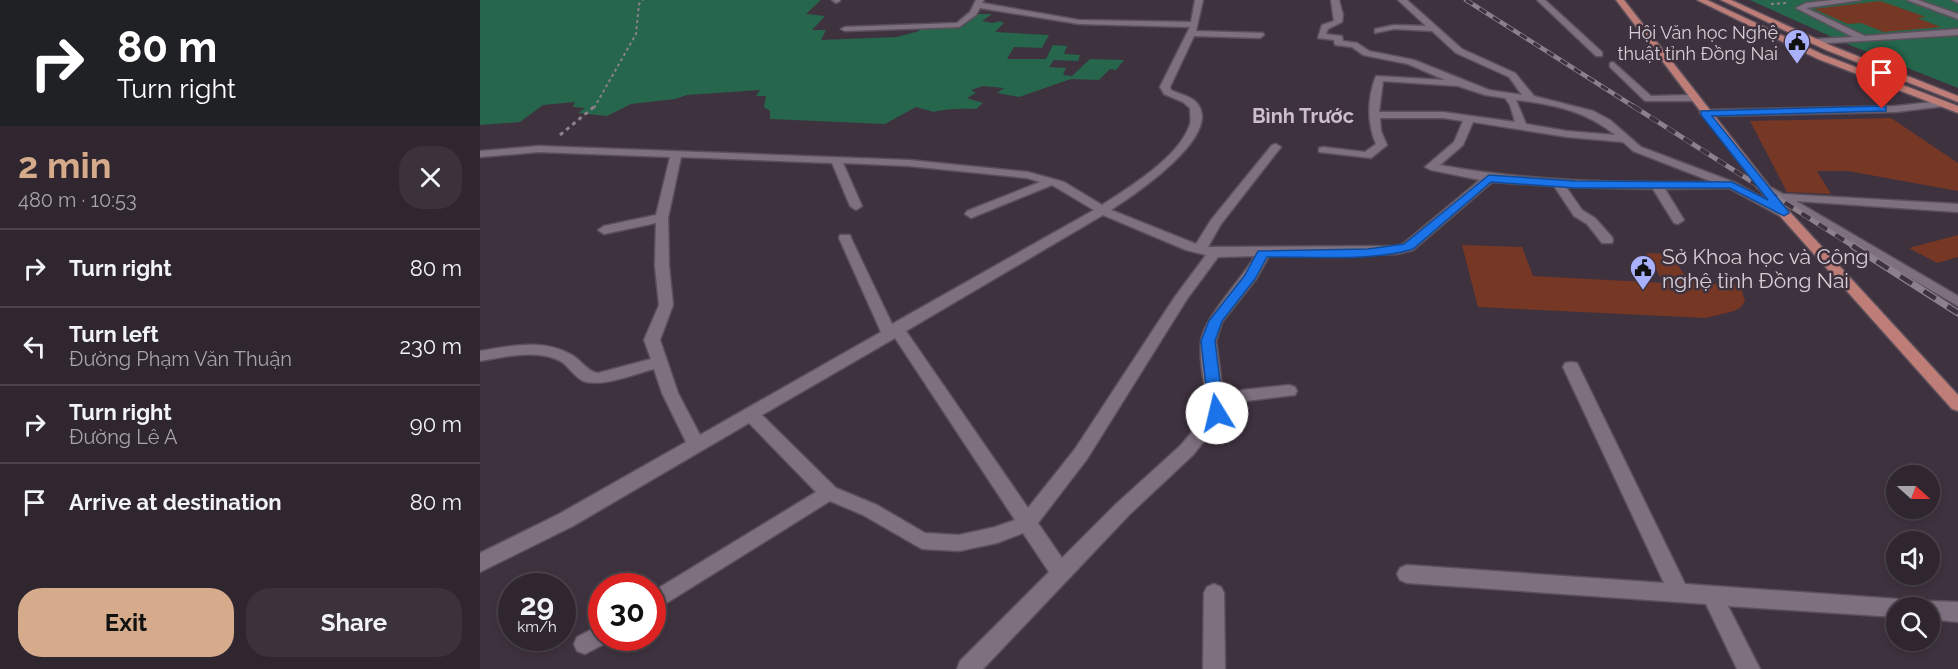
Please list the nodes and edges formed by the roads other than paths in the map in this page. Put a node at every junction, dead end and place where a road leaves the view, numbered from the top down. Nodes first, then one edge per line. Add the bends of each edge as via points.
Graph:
1 (1198, 0) edge
2 (1335, 0) edge
3 (1402, 0) edge
4 (1540, 0) edge
5 (1620, 0) edge
6 (1701, 0) edge
7 (1725, 0) edge
8 (1857, 0) edge
9 (1911, 0) edge
10 (978, 3) edge
11 (1958, 18) edge
12 (845, 29) dead end
13 (1193, 29) junction
14 (1434, 29) junction
15 (1958, 30) edge
16 (1378, 31) dead end
17 (1260, 35) dead end
18 (1864, 39) junction
19 (1816, 42) junction
20 (1599, 54) dead end
21 (1613, 65) dead end
22 (1463, 85) junction
23 (1508, 96) junction
24 (1530, 98) junction
25 (1693, 98) junction
26 (1958, 99) edge
27 (1941, 104) junction
28 (1958, 110) edge
29 (1705, 113) junction
30 (1375, 116) junction
31 (1469, 120) junction
32 (1522, 126) junction
33 (1623, 139) junction
34 (1276, 147) dead end
35 (1323, 150) dead end
36 (480, 154) edge
37 (676, 154) junction
38 (836, 160) junction
39 (1489, 178) junction
40 (1053, 182) junction
41 (1558, 184) junction
42 (1732, 185) junction
43 (1657, 186) junction
44 (1761, 186) junction
45 (1781, 197) junction
46 (856, 206) dead end
47 (1958, 208) edge
48 (1102, 210) junction
49 (1784, 213) junction
50 (971, 214) dead end
51 (662, 218) junction
52 (1678, 220) dead end
53 (604, 230) dead end
54 (846, 238) dead end
55 (1608, 240) dead end
56 (1207, 252) junction
57 (1263, 254) junction
58 (1958, 302) edge
59 (892, 331) junction
60 (480, 356) edge
61 (661, 362) junction
62 (1571, 367) dead end
63 (1289, 391) dead end
64 (1958, 405) edge
65 (1217, 413) junction
66 (750, 414) junction
67 (696, 444) junction
68 (829, 493) junction
69 (1026, 523) junction
70 (480, 563) edge
71 (1061, 573) junction
72 (1407, 574) dead end
73 (1214, 593) dead end
74 (1680, 593) junction
75 (666, 594) edge
76 (1712, 595) junction
77 (1886, 607) edge
78 (1940, 611) edge
79 (1958, 612) edge
80 (968, 669) edge
81 (1214, 669) edge
82 (1749, 669) edge

1 - 13 street
2 - 22 street via 1338,22 1325,27 1320,35 1339,38 1337,42 1354,45 1366,53 1411,62
3 - 14 street
4 - 20 street
5 - 25 main road
6 - 27 main road via 1811,53
7 - 19 main road
8 - 18 street via 1800,8
9 - 11 street
10 - 12 street via 965,22 956,26
10 - 13 street via 1079,22
11 - 15 street via 1941,21
13 - 17 street
13 - 48 street via 1165,87 1167,92 1192,103 1197,115 1194,128 1177,154
14 - 16 street via 1394,27
14 - 24 street via 1460,51 1512,75
15 - 18 street
18 - 19 street
19 - 26 main road
21 - 25 street via 1648,99
22 - 23 street
22 - 30 street via 1380,77
23 - 24 street
23 - 32 street
24 - 33 street via 1589,113 1606,122
25 - 29 main road
27 - 28 main road
27 - 29 street via 1896,109
29 - 44 main road
30 - 31 street via 1433,115
30 - 35 street via 1376,131 1383,145 1373,154
31 - 32 street
31 - 39 street via 1459,143 1431,167
32 - 33 street
33 - 42 street via 1647,154
34 - 56 street via 1215,223
36 - 37 street via 539,149
37 - 38 street
37 - 51 street
38 - 40 street via 1028,175
38 - 46 street
39 - 41 street
39 - 57 street via 1408,247 1368,252
40 - 48 street
40 - 50 street
41 - 43 street
41 - 55 street via 1578,213
42 - 43 street
42 - 49 street
43 - 52 street
44 - 45 street
44 - 49 main road
45 - 47 street
45 - 58 street
48 - 56 street
48 - 59 street
49 - 64 main road
51 - 53 street
51 - 61 street via 666,306 652,340
54 - 59 street
56 - 57 street
56 - 69 street via 1081,454
57 - 65 street via 1251,276 1215,321 1208,341
59 - 66 street
59 - 69 street
60 - 61 street via 551,350 576,363 587,377 598,378
61 - 67 street via 670,393
62 - 74 street
63 - 65 street via 1242,396
65 - 71 street via 1186,450
66 - 67 street
66 - 68 street
67 - 70 street
68 - 69 street via 870,510 922,541 959,543 997,535
68 - 75 street
69 - 71 street
71 - 80 street
72 - 74 street
73 - 81 street
74 - 76 street
76 - 77 street
76 - 82 street
78 - 79 street

